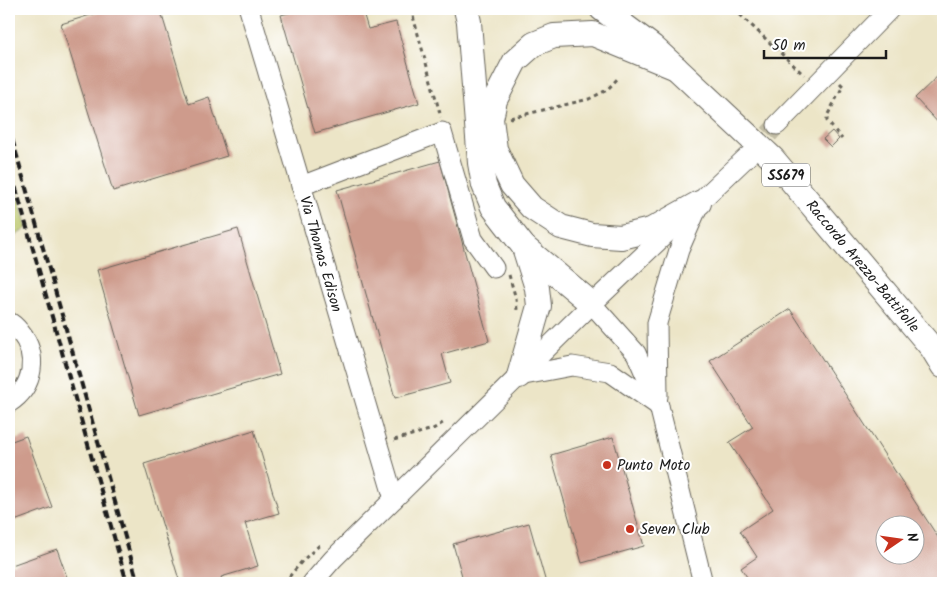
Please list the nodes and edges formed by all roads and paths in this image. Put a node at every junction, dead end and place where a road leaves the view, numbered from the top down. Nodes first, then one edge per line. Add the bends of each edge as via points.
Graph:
1 (249, 9) edge
2 (411, 9) edge
3 (466, 9) edge
4 (602, 9) edge
5 (631, 9) edge
6 (674, 9) edge
7 (734, 9) edge
8 (890, 9) edge
9 (670, 13) dead end
10 (653, 47) junction
11 (676, 68) junction
12 (829, 71) junction
13 (619, 77) dead end
14 (442, 118) dead end
15 (501, 120) dead end
16 (777, 124) tunnel mouth
17 (842, 139) dead end
18 (495, 149) junction
19 (748, 156) tunnel mouth
20 (301, 186) junction
21 (699, 203) junction
22 (524, 247) junction
23 (500, 268) joint
24 (587, 300) junction
25 (517, 316) dead end
26 (9, 322) edge
27 (943, 366) edge
28 (520, 376) junction
29 (9, 403) edge
30 (658, 406) junction
31 (447, 420) dead end
32 (378, 444) junction
33 (394, 499) junction
34 (324, 541) dead end
35 (284, 583) edge
36 (312, 583) edge
37 (702, 583) edge

1 - 20 street, Via Thomas Edison
2 - 14 path
3 - 22 main road via 484,185 493,208
4 - 10 main road, Raccordo Arezzo-Battifolle / SS679
5 - 10 main road
6 - 9 path
7 - 12 path via 804,75 810,75 822,64
8 - 12 street
10 - 11 main road, Raccordo Arezzo-Battifolle / SS679
11 - 18 main road via 593,34 554,36 534,44 515,61 495,100 492,119
11 - 27 main road, Raccordo Arezzo-Battifolle / SS679 via 773,160 932,348
12 - 16 street
12 - 17 path via 843,86 827,121
13 - 15 path via 607,90 589,99
18 - 21 main road via 512,185 532,208 561,226 592,236 621,237 651,230
18 - 24 main road via 511,207 525,229
19 - 21 street
20 - 23 street via 442,132 473,239
20 - 32 street, Via Thomas Edison
21 - 24 street
21 - 30 street via 679,250 657,323
22 - 24 main road
22 - 28 main road via 539,306
23 - 25 path via 512,281
24 - 28 street
24 - 30 street via 636,353
26 - 29 street via 26,339 32,359 30,378 19,396
28 - 30 street via 572,366 610,372
28 - 33 street
30 - 37 street
31 - 32 path via 433,429
32 - 33 street, Via Thomas Edison
33 - 36 street
34 - 35 path

